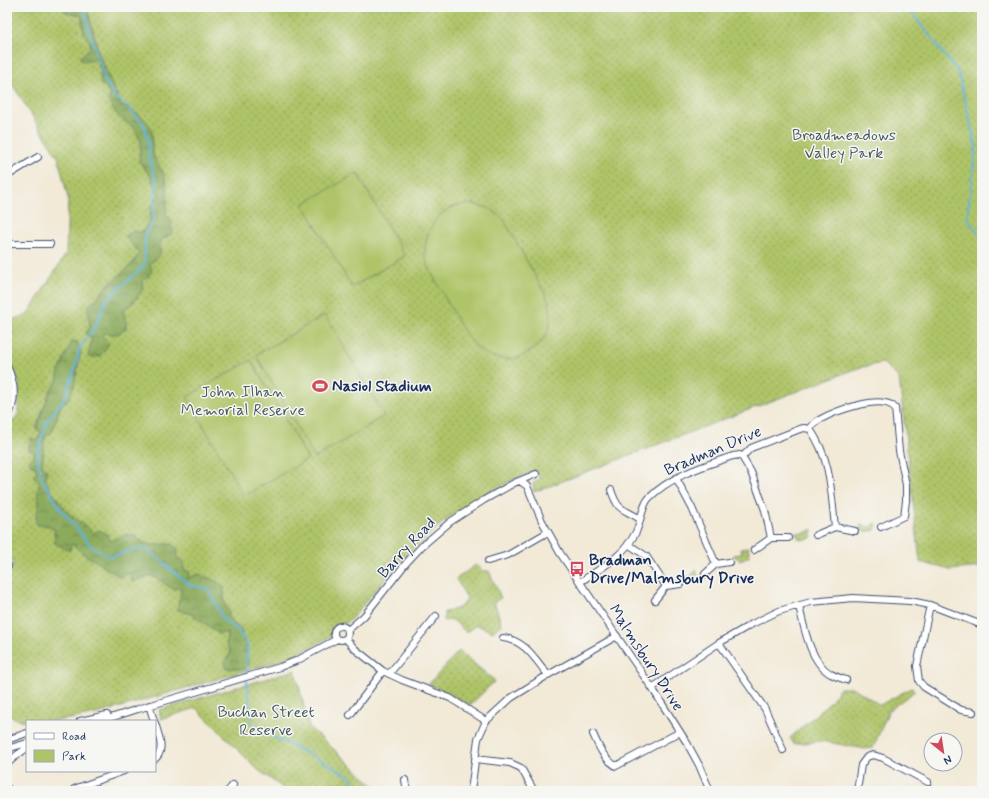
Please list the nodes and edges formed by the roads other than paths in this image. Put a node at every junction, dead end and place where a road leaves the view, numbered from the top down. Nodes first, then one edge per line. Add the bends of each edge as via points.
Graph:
1 (38, 156) dead end
2 (7, 176) edge
3 (7, 244) edge
4 (50, 244) dead end
5 (7, 366) edge
6 (7, 418) edge
7 (810, 429) junction
8 (742, 457) junction
9 (536, 474) dead end
10 (676, 478) junction
11 (520, 481) junction
12 (610, 490) dead end
13 (640, 519) junction
14 (836, 526) junction
15 (881, 527) dead end
16 (855, 531) dead end
17 (548, 532) junction
18 (816, 535) dead end
19 (771, 538) junction
20 (788, 538) dead end
21 (628, 544) junction
22 (754, 550) dead end
23 (488, 561) dead end
24 (729, 562) dead end
25 (716, 564) junction
26 (705, 574) dead end
27 (580, 582) junction
28 (681, 584) dead end
29 (666, 586) junction
30 (655, 600) dead end
31 (930, 605) junction
32 (798, 606) junction
33 (436, 616) dead end
34 (982, 625) edge
35 (348, 630) junction
36 (617, 636) junction
37 (503, 638) dead end
38 (346, 639) junction
39 (337, 640) junction
40 (719, 643) junction
41 (386, 673) junction
42 (548, 674) junction
43 (846, 680) dead end
44 (652, 688) junction
45 (149, 705) junction
46 (138, 709) junction
47 (973, 712) dead end
48 (350, 715) dead end
49 (85, 720) edge
50 (104, 720) edge
51 (154, 720) edge
52 (486, 720) junction
53 (156, 725) edge
54 (680, 732) junction
55 (26, 734) edge
56 (593, 734) dead end
57 (7, 736) edge
58 (15, 737) junction
59 (7, 740) edge
60 (26, 743) edge
61 (7, 749) edge
62 (26, 749) edge
63 (783, 750) dead end
64 (156, 758) edge
65 (475, 759) junction
66 (7, 764) edge
67 (121, 772) edge
68 (405, 780) dead end
69 (928, 782) dead end
70 (233, 785) dead end
71 (72, 791) edge
72 (228, 791) edge
73 (408, 791) edge
74 (471, 791) edge
75 (534, 791) edge
76 (710, 791) edge
77 (857, 791) edge

1 - 2 street
3 - 4 street
5 - 6 street via 14,394
7 - 8 street, Bradman Drive via 800,429 751,448
7 - 14 street via 822,449 826,462
7 - 15 street, Bradman Drive via 818,421 861,404 893,405 896,410 899,451 906,485 906,517
8 - 10 street, Bradman Drive via 733,456
8 - 19 street via 751,472 765,510
9 - 11 street, Barry Road
10 - 13 street, Bradman Drive via 649,498
10 - 25 street
11 - 17 street, Malmsbury Drive via 527,486
11 - 35 street, Barry Road via 484,500 450,522 430,539 407,562 364,616
12 - 13 street via 619,508
13 - 21 street, Bradman Drive
14 - 16 street
14 - 18 street
17 - 23 street via 508,555
17 - 27 street, Malmsbury Drive
19 - 20 street
19 - 22 street
21 - 27 street, Bradman Drive via 612,560
21 - 29 street via 646,556
24 - 25 street
25 - 26 street
27 - 36 street, Malmsbury Drive
28 - 29 street
29 - 30 street
31 - 32 street via 910,601 853,598 811,602
31 - 34 street
31 - 47 street via 917,666 919,681 924,687 960,710
32 - 40 street via 752,624
32 - 43 street via 810,649 818,662 832,675
33 - 41 street
35 - 38 street
35 - 39 street via 337,627 334,633
36 - 42 street
36 - 44 street, Malmsbury Drive
37 - 42 street via 512,639 524,646
38 - 39 street
38 - 41 street
39 - 45 street via 280,667
40 - 44 street
40 - 63 street via 766,709
41 - 48 street
41 - 52 street via 450,698
42 - 52 street via 511,698
44 - 54 street, Malmsbury Drive
45 - 46 street
45 - 51 street
46 - 49 street
46 - 50 street
52 - 65 street via 478,739
53 - 64 street via 161,751
54 - 56 street via 616,766 608,761
54 - 76 street, Malmsbury Drive
55 - 58 street
57 - 58 street
58 - 59 street
60 - 61 street
62 - 66 street
65 - 74 street
65 - 75 street via 510,763 521,768
67 - 71 street
68 - 73 street
69 - 77 street via 873,755 867,757 861,765
70 - 72 street

